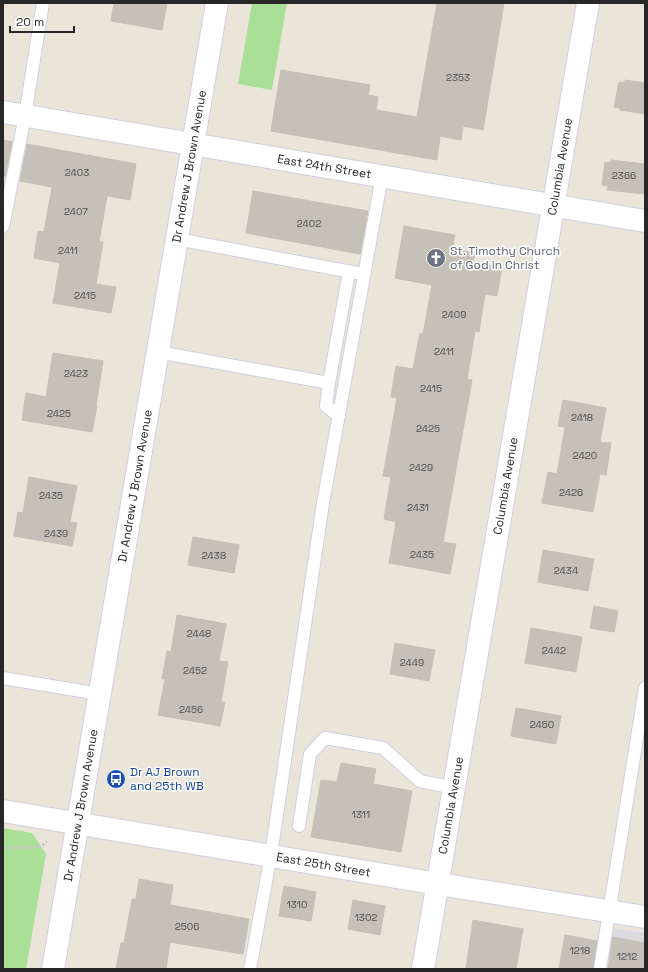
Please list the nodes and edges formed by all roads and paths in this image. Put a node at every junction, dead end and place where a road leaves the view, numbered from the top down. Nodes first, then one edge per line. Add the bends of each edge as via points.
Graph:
1 (43, 3) edge
2 (218, 3) edge
3 (588, 3) edge
4 (3, 112) edge
5 (24, 116) junction
6 (194, 144) junction
7 (382, 176) junction
8 (554, 205) junction
9 (645, 221) edge
10 (3, 226) edge
11 (177, 239) junction
12 (349, 272) junction
13 (364, 274) junction
14 (158, 352) junction
15 (329, 383) junction
16 (339, 416) junction
17 (3, 678) edge
18 (645, 688) edge
19 (100, 694) junction
20 (454, 788) junction
21 (3, 811) edge
22 (77, 824) junction
23 (299, 826) dead end
24 (47, 841) dead end
25 (3, 848) edge
26 (270, 855) junction
27 (438, 884) junction
28 (610, 911) junction
29 (645, 917) edge
30 (53, 969) edge
31 (250, 969) edge
32 (424, 969) edge
33 (600, 969) edge

1 - 5 lane
2 - 6 street, Dr Andrew J Brown Avenue
3 - 8 street, Columbia Avenue
4 - 5 street, East 24th Street
5 - 6 street, East 24th Street
5 - 10 lane
6 - 7 street, East 24th Street
6 - 11 street, Dr Andrew J Brown Avenue
7 - 8 street, East 24th Street
7 - 13 lane
8 - 9 street, East 24th Street
8 - 20 street, Columbia Avenue
11 - 12 lane
11 - 14 street, Dr Andrew J Brown Avenue
12 - 13 lane
12 - 15 lane
13 - 16 lane
14 - 15 lane
14 - 19 street, Dr Andrew J Brown Avenue
15 - 16 lane via 326,406
16 - 26 lane
17 - 19 lane
18 - 28 lane
19 - 22 street, Dr Andrew J Brown Avenue
20 - 23 lane via 420,781 383,748 325,738 310,754
20 - 27 street, Columbia Avenue
21 - 22 street, East 25th Street
22 - 26 street, East 25th Street
22 - 30 street, Dr Andrew J Brown Avenue
24 - 25 path via 41,847
26 - 27 street, East 25th Street
26 - 31 lane
27 - 28 street, East 25th Street
27 - 32 street, Columbia Avenue
28 - 29 street, East 25th Street
28 - 33 lane

